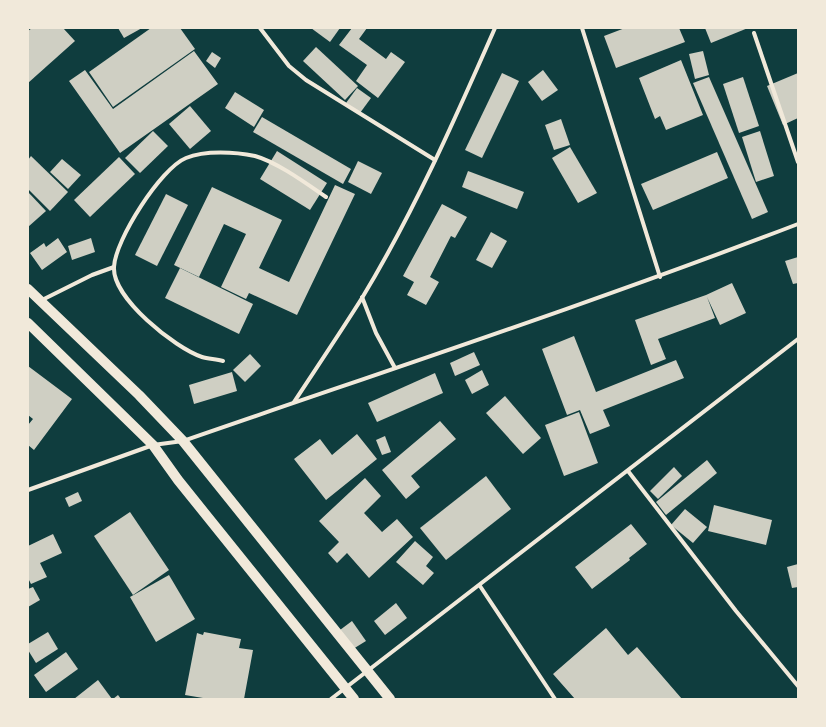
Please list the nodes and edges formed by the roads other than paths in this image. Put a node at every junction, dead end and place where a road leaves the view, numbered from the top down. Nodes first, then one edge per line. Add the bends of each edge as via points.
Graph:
1 (260, 28) edge
2 (495, 28) edge
3 (582, 28) edge
4 (754, 33) dead end
5 (435, 160) junction
6 (798, 162) edge
7 (326, 196) dead end
8 (798, 224) edge
9 (114, 267) junction
10 (660, 277) junction
11 (28, 289) edge
12 (362, 297) junction
13 (40, 301) junction
14 (28, 322) edge
15 (798, 339) edge
16 (223, 361) dead end
17 (395, 368) junction
18 (294, 402) junction
19 (183, 441) junction
20 (152, 445) junction
21 (628, 471) junction
22 (28, 490) edge
23 (480, 586) junction
24 (367, 670) junction
25 (798, 686) edge
26 (345, 688) junction
27 (331, 699) edge
28 (354, 699) edge
29 (390, 699) edge
30 (555, 699) edge

1 - 5 street via 285,61 306,80
2 - 5 street
3 - 10 street
4 - 6 street
5 - 12 street
7 - 9 street via 285,170 257,157 212,153 186,158 170,169 147,195 133,219
8 - 10 street
9 - 13 street
9 - 16 street via 127,298 159,331 178,345 202,357
10 - 17 street
11 - 13 main road
12 - 17 street via 376,332
12 - 18 street
13 - 19 main road via 139,395
14 - 20 main road
15 - 21 street
17 - 18 street
18 - 19 street
19 - 20 street
19 - 24 main road
20 - 22 street
20 - 26 main road
21 - 23 street
21 - 25 street via 736,611
23 - 24 street
23 - 30 street
24 - 26 street
24 - 29 main road
26 - 27 street
26 - 28 main road

